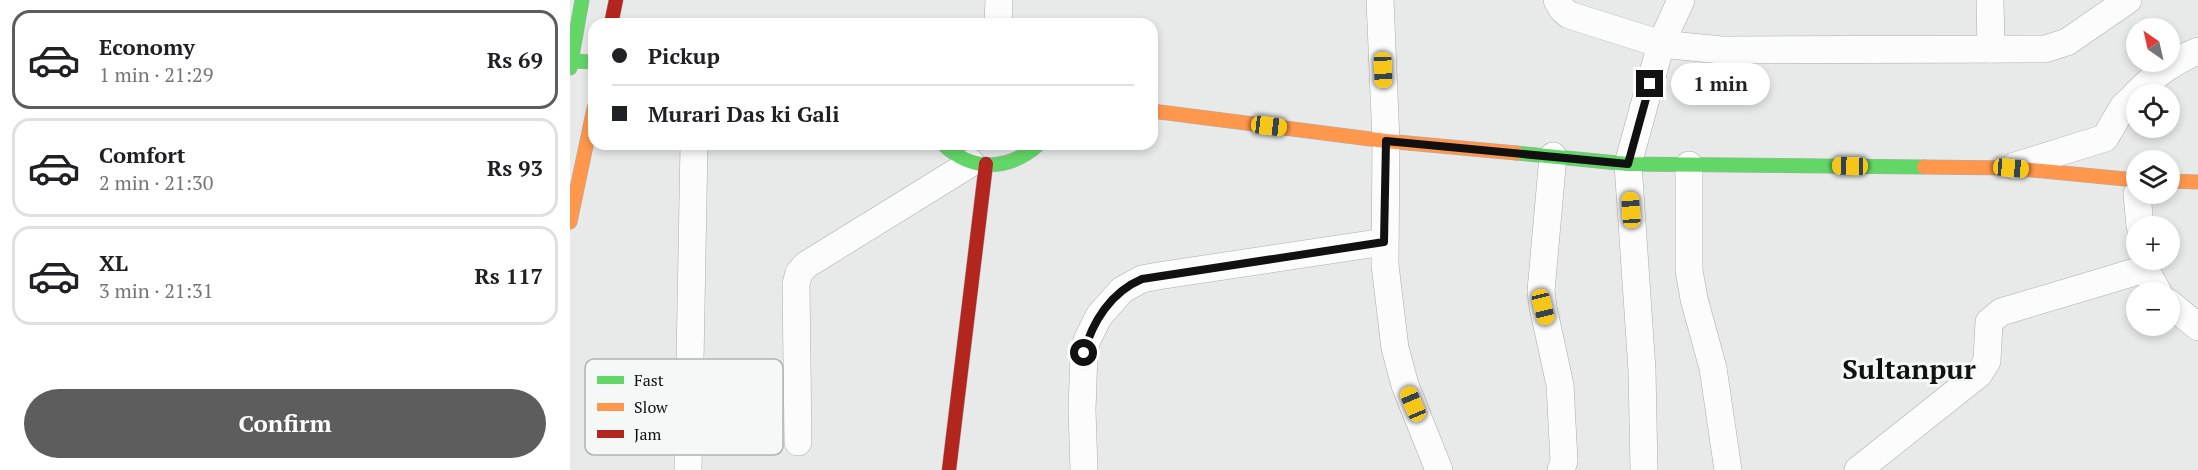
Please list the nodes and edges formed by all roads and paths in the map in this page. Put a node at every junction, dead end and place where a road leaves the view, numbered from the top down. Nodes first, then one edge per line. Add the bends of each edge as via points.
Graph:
1 (616, 0) edge
2 (999, 0) edge
3 (1380, 0) edge
4 (1557, 0) edge
5 (1681, 0) edge
6 (1990, 0) edge
7 (2128, 0) edge
8 (578, 3) edge
9 (613, 18) edge
10 (998, 18) edge
11 (1661, 44) junction
12 (1991, 49) junction
13 (2198, 51) edge
14 (588, 64) edge
15 (571, 65) edge
16 (2147, 84) edge
17 (2126, 104) edge
18 (1158, 112) edge
19 (588, 136) edge
20 (1386, 141) junction
21 (694, 150) edge
22 (954, 150) edge
23 (1034, 150) edge
24 (1553, 156) junction
25 (979, 164) junction
26 (1628, 164) junction
27 (1689, 165) junction
28 (2011, 168) junction
29 (2126, 179) edge
30 (2180, 181) edge
31 (2198, 182) edge
32 (570, 222) edge
33 (1384, 242) junction
34 (2149, 274) edge
35 (2180, 312) edge
36 (2198, 327) edge
37 (690, 359) edge
38 (798, 442) dead end
39 (688, 455) edge
40 (688, 470) edge
41 (949, 470) edge
42 (1084, 470) edge
43 (1439, 470) edge
44 (1561, 470) edge
45 (1644, 470) edge
46 (1728, 470) edge
47 (1858, 470) edge

1 - 9 street
2 - 10 street
3 - 20 street
4 - 11 street via 1569,15
5 - 11 street
6 - 12 street
7 - 12 street via 2055,47
8 - 15 street
11 - 12 street via 1721,50
11 - 26 street
13 - 16 street via 2180,58
14 - 15 street
17 - 28 street via 2105,138
18 - 20 street
19 - 32 street
20 - 24 street
20 - 33 street
21 - 37 street
22 - 25 street
23 - 25 street via 1002,166
24 - 26 street
24 - 44 street via 1541,291 1560,385 1564,461
25 - 38 street via 806,265 800,273 796,284
25 - 41 street
26 - 27 street
26 - 45 street via 1642,370
27 - 28 street
27 - 46 street via 1691,286 1713,368
28 - 29 street
30 - 31 street
33 - 42 street via 1158,276 1142,279 1122,290 1099,316 1084,353
33 - 43 street via 1399,366
34 - 47 street via 2001,312 1989,322 1987,361 1979,374
35 - 36 street
39 - 40 street

